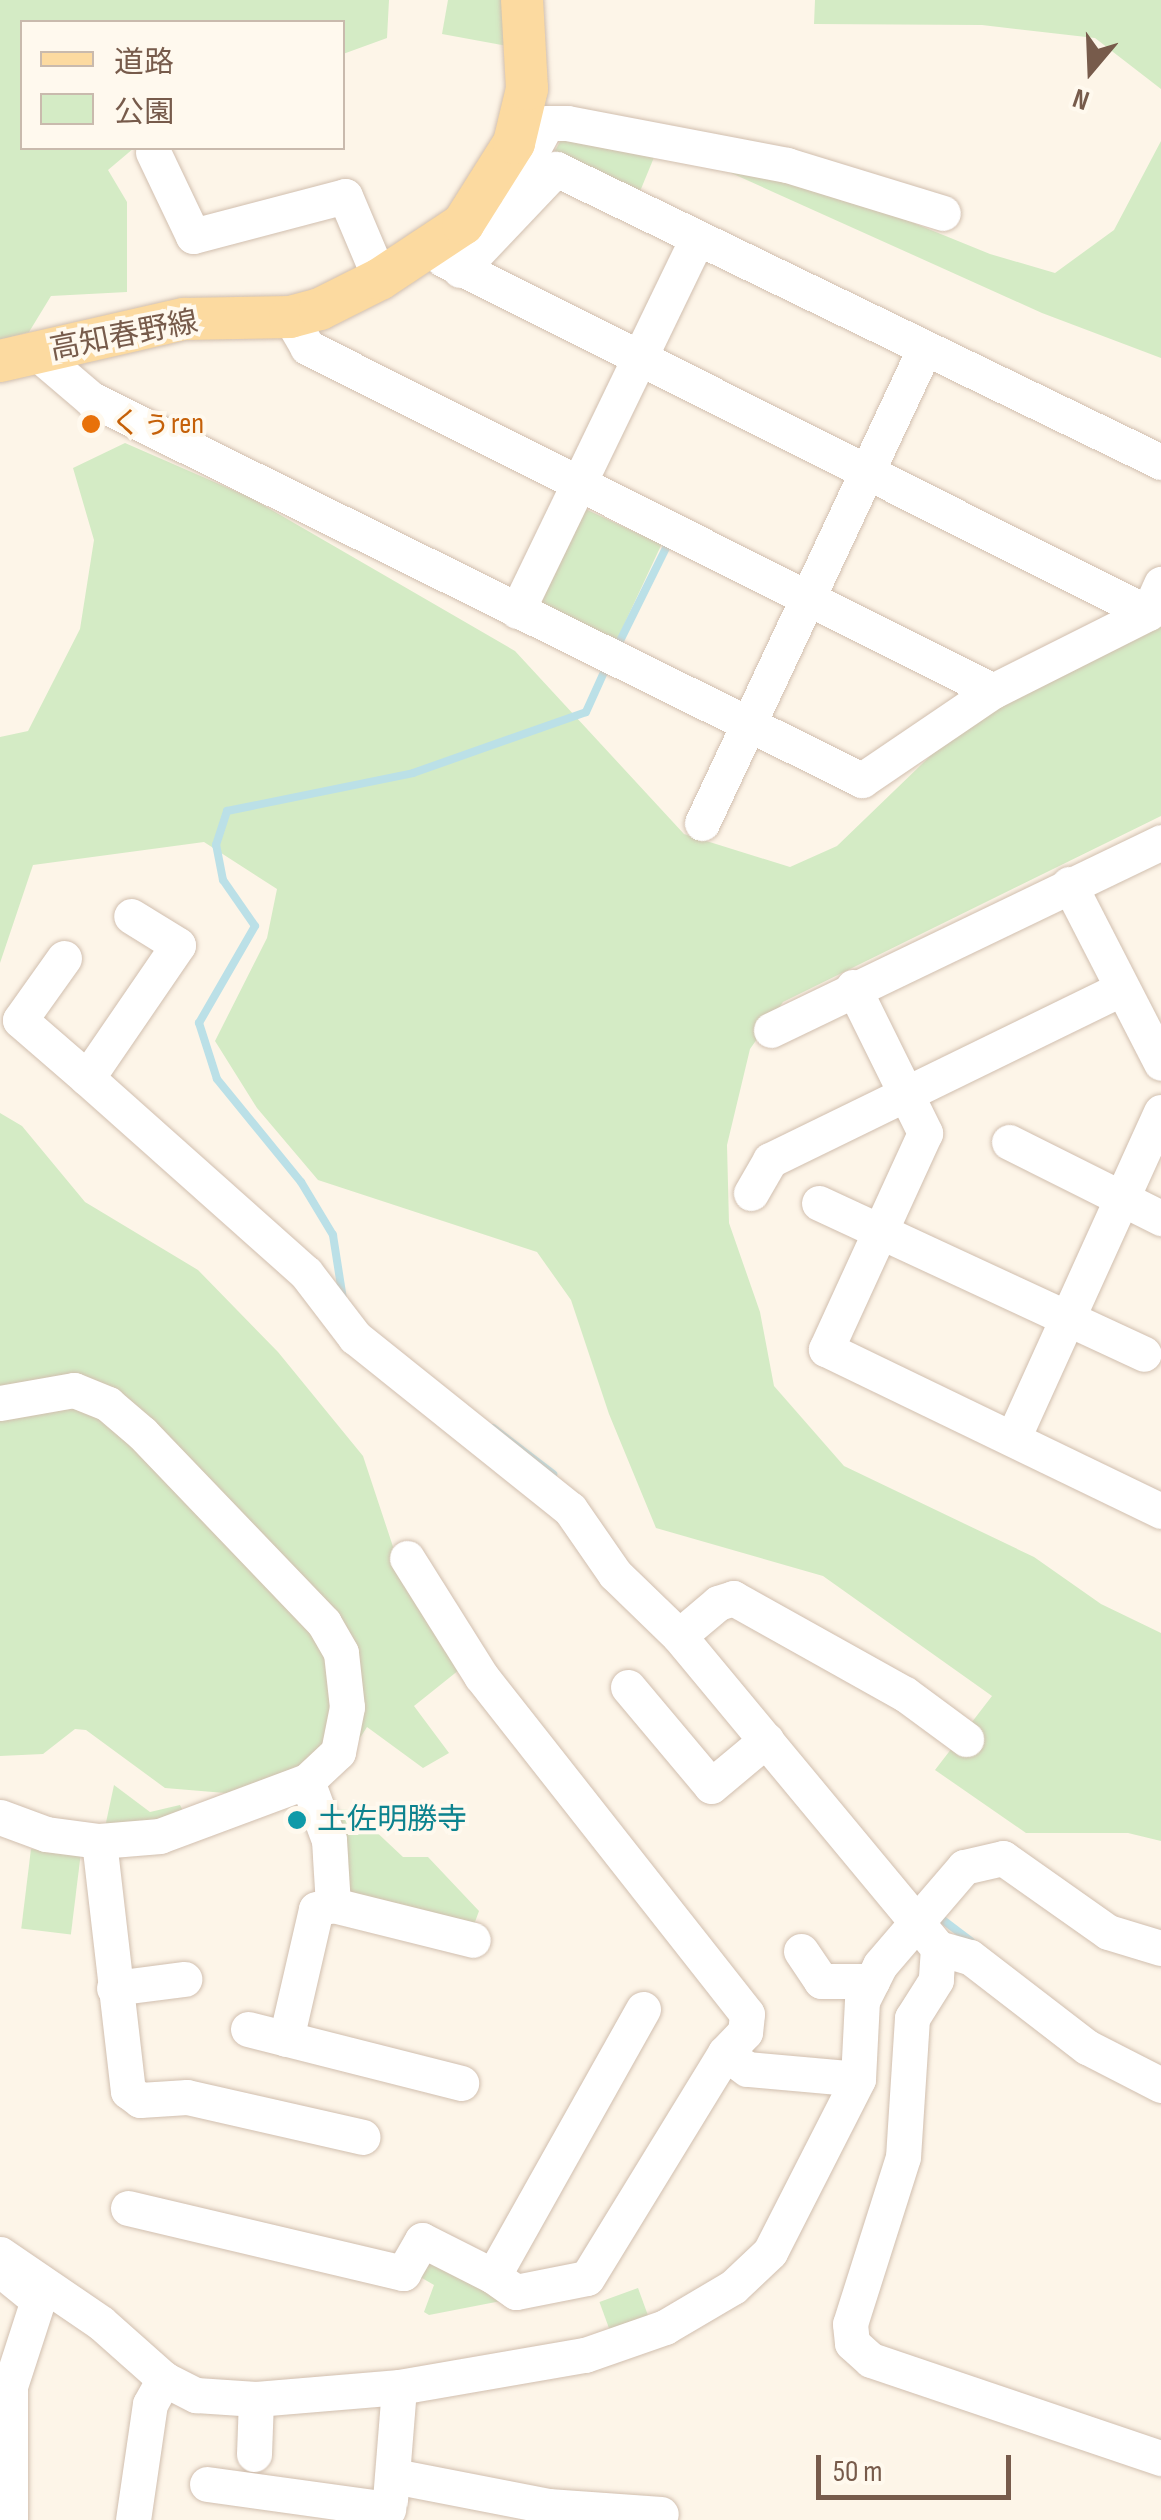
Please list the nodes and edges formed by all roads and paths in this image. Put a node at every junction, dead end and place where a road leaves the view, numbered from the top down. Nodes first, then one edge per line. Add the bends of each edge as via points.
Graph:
1 (522, 0) edge
2 (154, 152) dead end
3 (943, 213) dead end
4 (463, 224) junction
5 (697, 238) junction
6 (443, 259) junction
7 (380, 279) junction
8 (290, 317) junction
9 (924, 350) junction
10 (636, 356) junction
11 (18, 357) edge
12 (1161, 462) edge
13 (869, 475) junction
14 (578, 480) junction
15 (804, 599) junction
16 (1154, 599) edge
17 (517, 611) junction
18 (994, 691) junction
19 (747, 724) junction
20 (702, 822) dead end
21 (1161, 842) edge
22 (1070, 884) junction
23 (131, 916) dead end
24 (64, 958) dead end
25 (853, 988) junction
26 (1120, 989) junction
27 (772, 1030) dead end
28 (1161, 1064) edge
29 (87, 1078) junction
30 (905, 1093) junction
31 (1161, 1112) edge
32 (1010, 1142) dead end
33 (751, 1193) dead end
34 (1123, 1199) junction
35 (820, 1203) dead end
36 (1161, 1218) edge
37 (881, 1231) junction
38 (1068, 1318) junction
39 (1144, 1354) dead end
40 (0, 1403) edge
41 (1013, 1438) junction
42 (1161, 1511) edge
43 (408, 1558) dead end
44 (680, 1636) junction
45 (628, 1687) dead end
46 (766, 1740) junction
47 (966, 1740) dead end
48 (307, 1781) junction
49 (0, 1817) edge
50 (99, 1841) junction
51 (333, 1905) junction
52 (927, 1934) junction
53 (473, 1940) dead end
54 (1161, 1948) edge
55 (801, 1951) dead end
56 (184, 1979) dead end
57 (872, 1981) junction
58 (114, 1988) junction
59 (642, 2009) dead end
60 (248, 2028) dead end
61 (286, 2039) junction
62 (724, 2053) junction
63 (858, 2079) junction
64 (461, 2083) dead end
65 (1161, 2085) edge
66 (363, 2137) dead end
67 (128, 2208) dead end
68 (0, 2254) edge
69 (0, 2269) edge
70 (494, 2276) junction
71 (164, 2379) junction
72 (399, 2386) junction
73 (256, 2399) junction
74 (254, 2454) dead end
75 (1161, 2458) edge
76 (207, 2484) dead end
77 (389, 2502) edge
78 (661, 2514) dead end
79 (10, 2520) edge
80 (133, 2520) edge

1 - 4 main road, 高知春野線 via 526,88 514,142
2 - 7 street via 193,236 344,196
3 - 4 street via 788,165 567,123 547,124 500,209
4 - 6 main road, 高知春野線
5 - 6 street via 556,170
5 - 9 street
5 - 10 street
6 - 7 main road, 高知春野線
6 - 10 street
7 - 8 main road, 高知春野線
8 - 11 main road, 高知春野線 via 184,319
8 - 14 street via 307,347
9 - 12 street
9 - 13 street
10 - 13 street
10 - 14 street
11 - 17 street
13 - 15 street
13 - 16 street
14 - 15 street
14 - 17 street
15 - 18 street
15 - 19 street
16 - 18 street
17 - 19 street
18 - 19 street via 862,780
19 - 20 street
21 - 22 street
22 - 25 street
22 - 26 street
23 - 29 street via 178,945
24 - 29 street via 20,1020
25 - 27 street
25 - 30 street
26 - 28 street
26 - 30 street
29 - 44 street via 306,1273 355,1338 570,1509 615,1574
30 - 33 street via 770,1160
30 - 37 street via 925,1133
31 - 34 street
32 - 34 street
34 - 36 street
34 - 38 street
35 - 37 street
37 - 38 street
37 - 41 street via 826,1349
38 - 39 street
38 - 41 street
40 - 48 street via 74,1390 108,1404 324,1623 341,1653 347,1707 338,1752
41 - 42 street
43 - 62 street via 481,1676 748,2014 745,2032
44 - 46 street
44 - 47 street via 718,1602 733,1598 905,1694
45 - 46 street via 711,1786
46 - 52 street
48 - 50 street via 160,1836
48 - 51 street via 329,1840
49 - 50 street via 46,1834
50 - 58 street
51 - 53 street
51 - 61 street via 316,1910
52 - 54 street via 964,1867 1002,1858 1108,1932
52 - 57 street
52 - 65 street via 970,1957 1088,2047
52 - 75 street via 936,1980 912,2018 903,2158 850,2324 852,2344 871,2360
55 - 57 street via 821,1981
56 - 58 street
57 - 63 street via 862,2001
58 - 66 street via 128,2091 140,2100 187,2097
59 - 70 street
60 - 61 street
61 - 64 street
62 - 63 street via 747,2069
62 - 70 street via 587,2278 516,2292
63 - 72 street via 770,2252 733,2286 664,2327 584,2355
67 - 70 street via 403,2272 422,2240
68 - 71 street via 101,2323
69 - 79 street via 38,2300 10,2386
71 - 73 street via 196,2395
71 - 80 street via 150,2404
72 - 73 street
72 - 77 street
73 - 74 street
76 - 77 street
77 - 78 street

